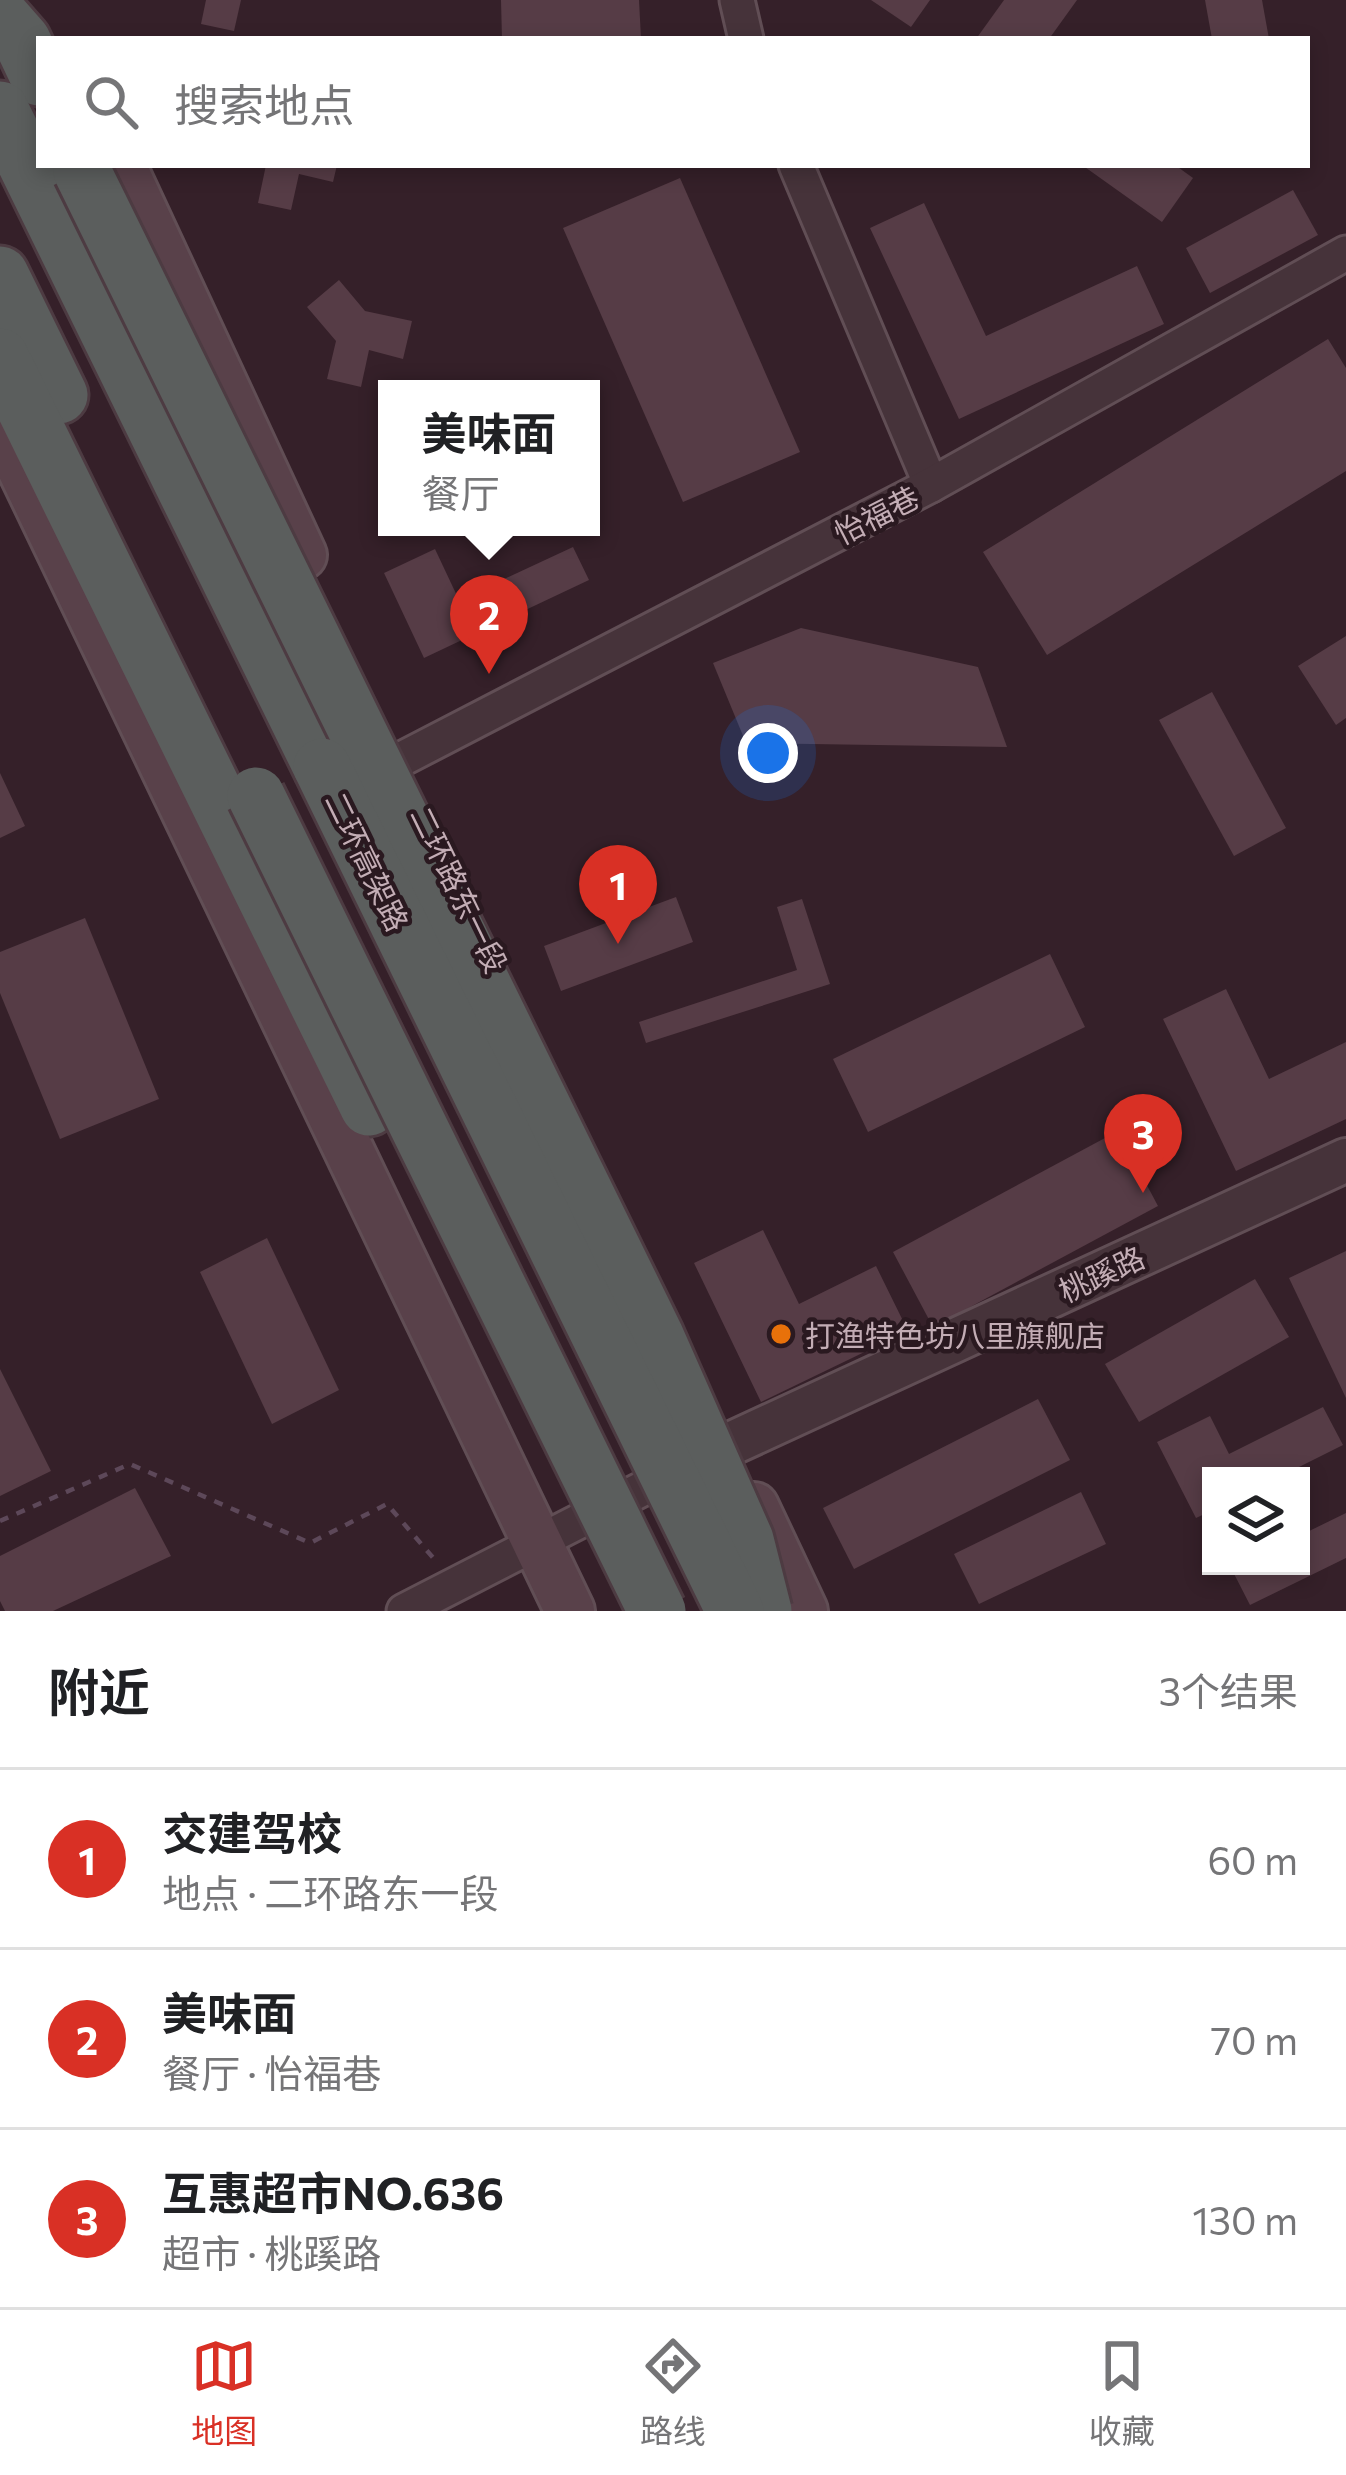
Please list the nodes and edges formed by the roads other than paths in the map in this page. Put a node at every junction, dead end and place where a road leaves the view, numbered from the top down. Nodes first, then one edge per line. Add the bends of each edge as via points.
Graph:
1 (737, 0) edge
2 (745, 36) edge
3 (0, 110) edge
4 (94, 168) edge
5 (95, 168) edge
6 (797, 168) edge
7 (1346, 253) edge
8 (0, 275) edge
9 (0, 357) edge
10 (0, 423) edge
11 (931, 485) junction
12 (398, 761) junction
13 (1346, 1160) edge
14 (726, 1446) junction
15 (536, 1543) junction
16 (404, 1611) edge
17 (570, 1611) edge
18 (621, 1611) edge
19 (657, 1611) edge
20 (735, 1611) edge
21 (764, 1611) edge
22 (802, 1611) edge

1 - 2 street
3 - 20 highway, 二环高架路, bridge
4 - 21 highway, bridge via 655,1336 745,1540
5 - 12 main road, 二环路东一段
6 - 11 street
7 - 11 street, 怡福巷
8 - 19 highway, bridge
9 - 18 highway
10 - 15 main road
11 - 12 street, 怡福巷
12 - 14 main road, 二环路东一段
13 - 14 street, 桃蹊路
14 - 15 street
14 - 22 main road, 二环路东一段
15 - 16 street
15 - 17 main road

